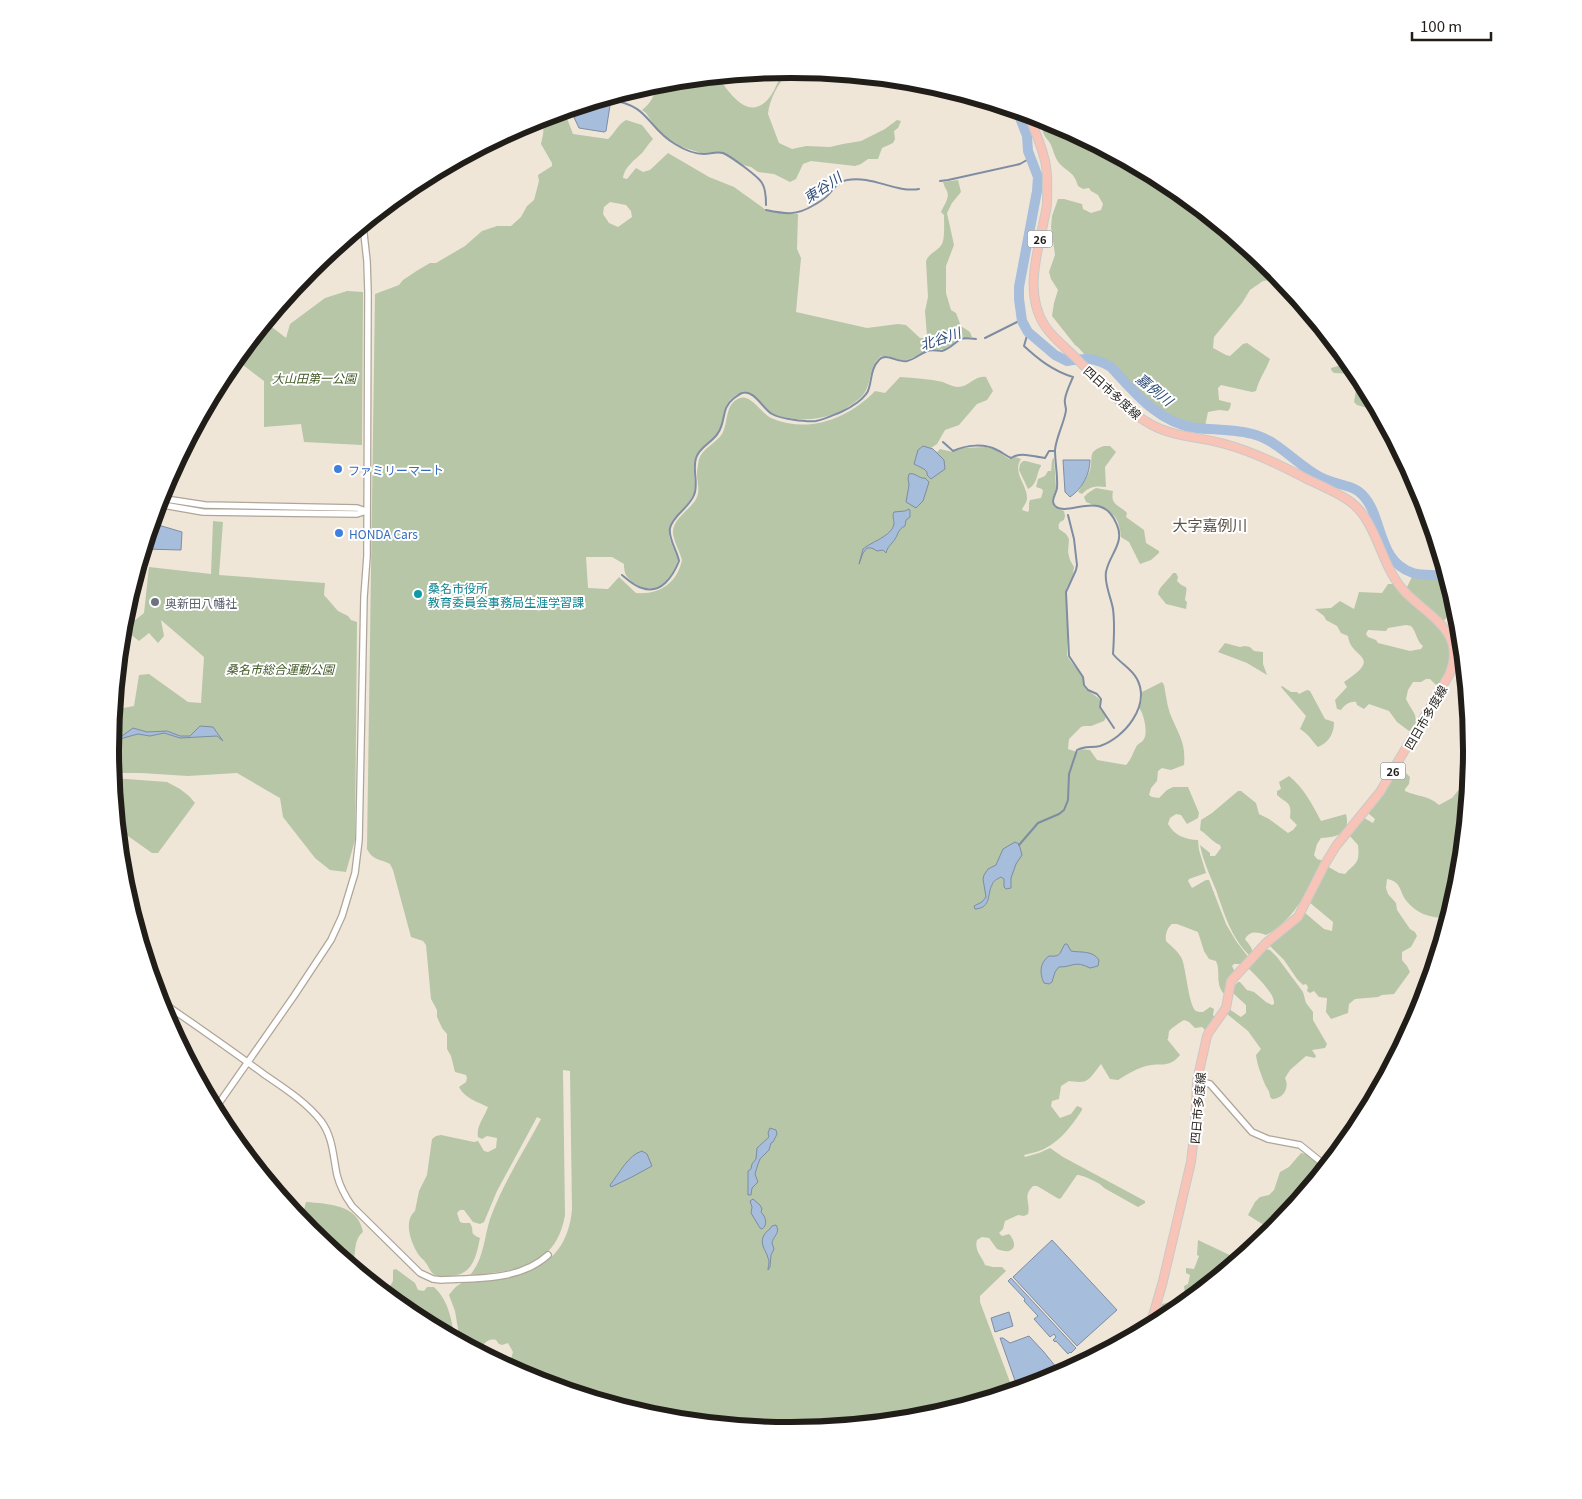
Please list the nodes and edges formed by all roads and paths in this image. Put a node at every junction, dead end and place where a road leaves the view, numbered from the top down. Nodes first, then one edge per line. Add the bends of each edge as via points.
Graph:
1 (1031, 122) edge
2 (364, 231) edge
3 (167, 499) edge
4 (165, 505) edge
5 (366, 511) junction
6 (170, 1008) edge
7 (248, 1062) junction
8 (1197, 1081) junction
9 (219, 1103) edge
10 (1321, 1162) edge
11 (548, 1256) dead end
12 (1153, 1315) edge

1 - 8 main road, 四日市多度線 / 26 via 1047,177 1047,205 1035,268 1035,299 1046,328 1137,415 1152,425 1234,446 1288,469 1354,504 1366,519 1395,581 1443,627 1454,646 1454,662 1444,685 1380,792 1336,846 1298,917 1266,944 1231,981 1226,1008 1208,1032
2 - 5 street via 368,292
3 - 5 street via 205,505 357,508
4 - 5 street via 228,513 357,514
5 - 7 street via 359,840 355,873 342,916 330,940
6 - 7 street
7 - 9 street
7 - 11 street via 302,1102 322,1122 329,1137 337,1177 347,1198 420,1274 441,1280 507,1275 532,1267
8 - 10 street via 1210,1084 1252,1132 1268,1139 1300,1145
8 - 12 main road, 四日市多度線 / 26 via 1191,1162

